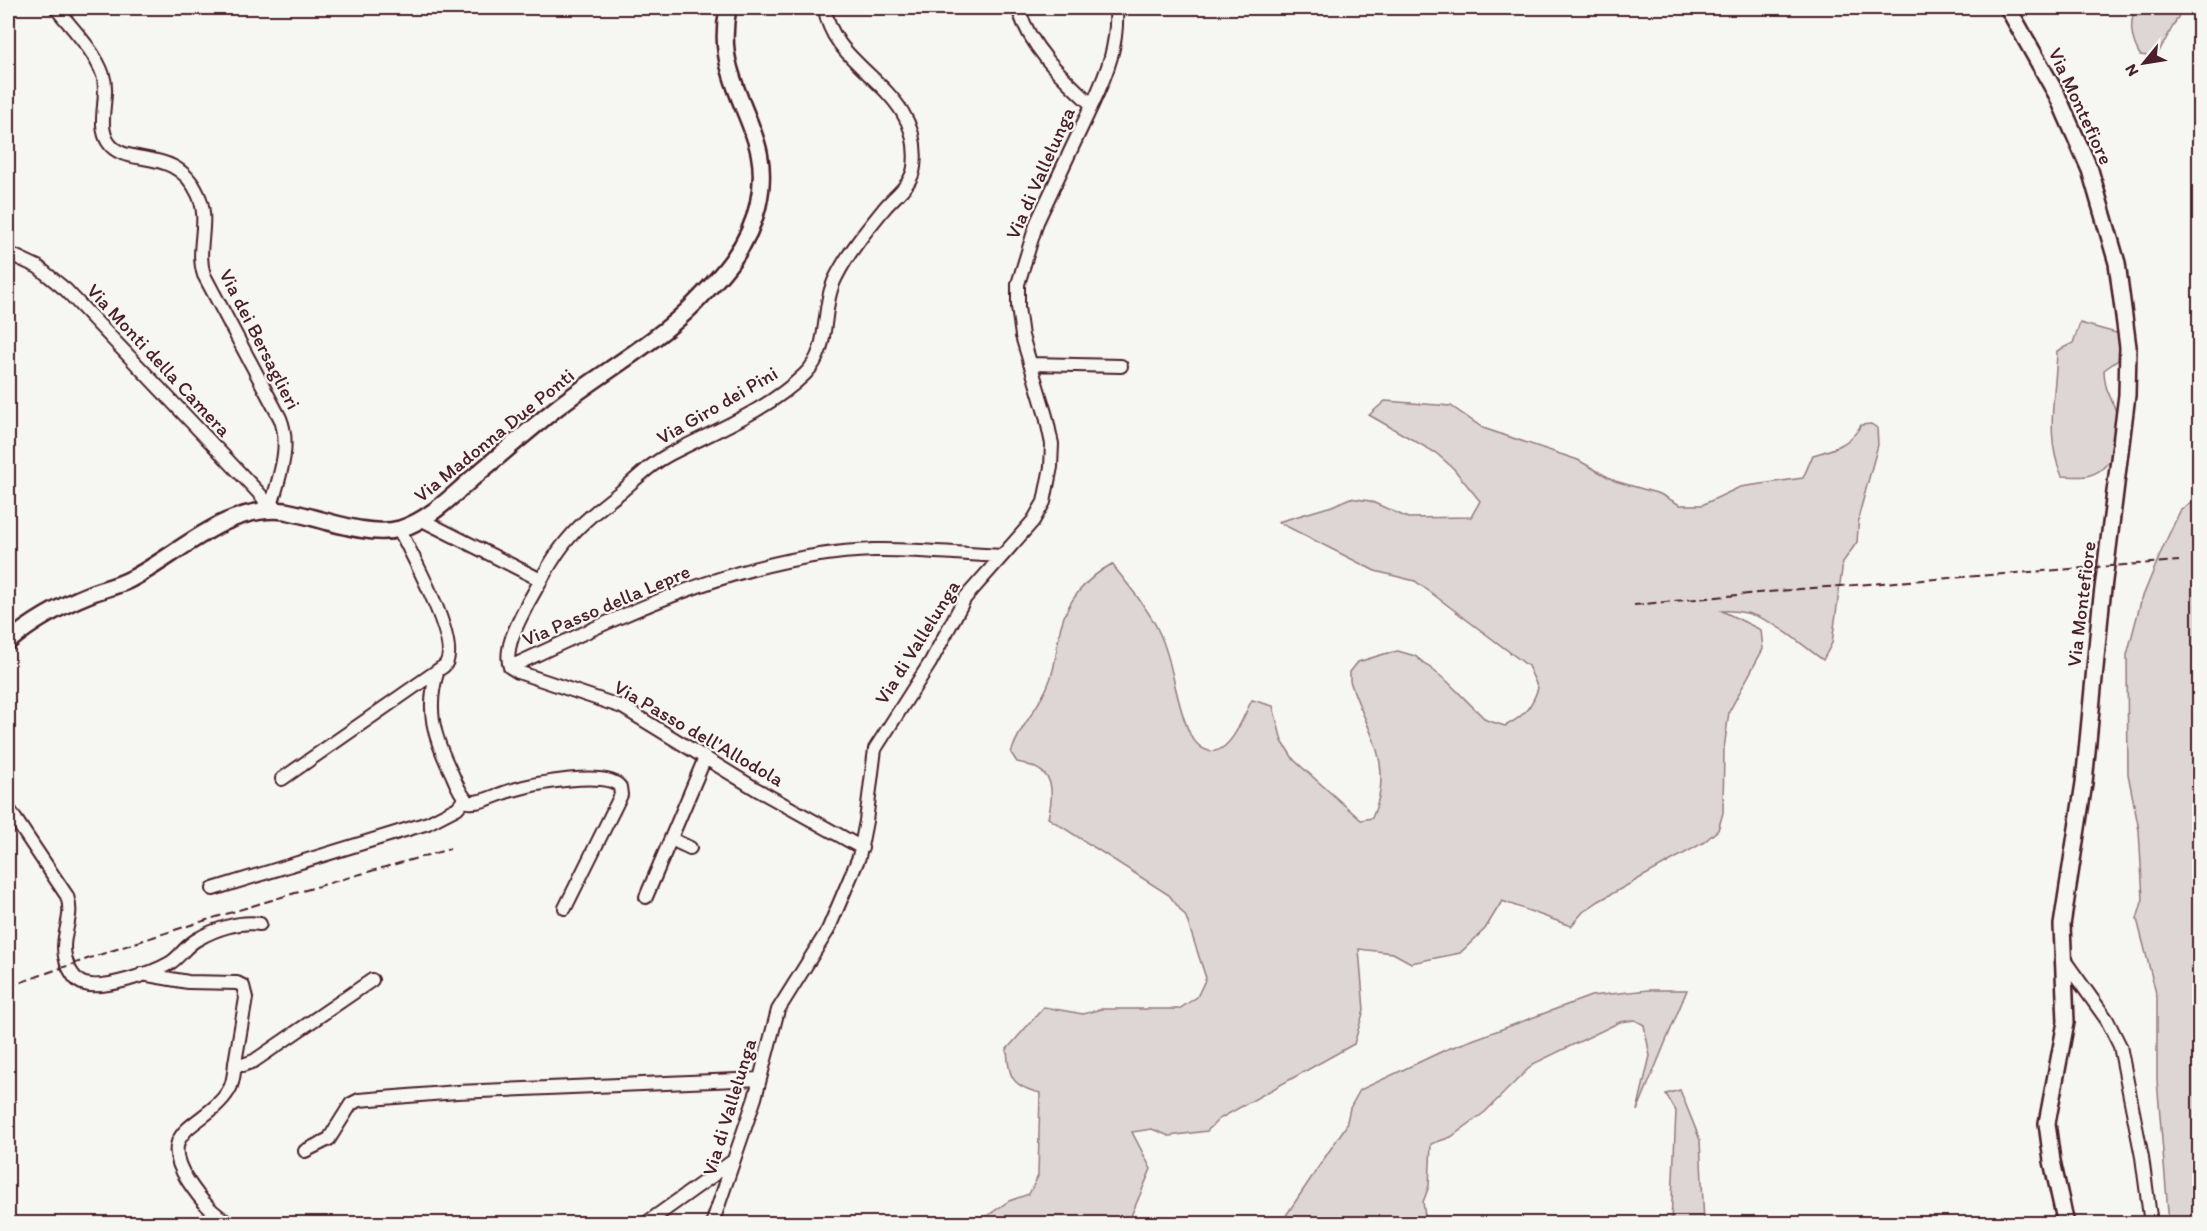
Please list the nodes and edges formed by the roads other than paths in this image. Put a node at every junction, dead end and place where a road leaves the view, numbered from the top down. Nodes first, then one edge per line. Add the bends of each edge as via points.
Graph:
1 (56, 8) edge
2 (728, 8) edge
3 (825, 8) edge
4 (1018, 8) edge
5 (1116, 8) edge
6 (2008, 8) edge
7 (1092, 105) junction
8 (8, 253) edge
9 (1030, 364) junction
10 (1121, 366) dead end
11 (268, 510) junction
12 (422, 519) junction
13 (399, 529) junction
14 (1002, 556) junction
15 (541, 580) junction
16 (8, 642) edge
17 (510, 667) junction
18 (438, 670) junction
19 (705, 758) junction
20 (282, 779) dead end
21 (465, 799) junction
22 (8, 808) edge
23 (671, 839) junction
24 (690, 848) dead end
25 (862, 848) junction
26 (213, 889) dead end
27 (646, 897) dead end
28 (565, 908) dead end
29 (260, 924) dead end
30 (2062, 956) junction
31 (141, 974) junction
32 (372, 980) dead end
33 (235, 1063) junction
34 (760, 1079) junction
35 (305, 1151) dead end
36 (733, 1161) junction
37 (231, 1224) edge
38 (645, 1224) edge
39 (712, 1224) edge
40 (2066, 1224) edge
41 (2151, 1224) edge

1 - 11 street, Via dei Bersaglieri via 104,75 103,127 108,143 119,152 174,165 200,197 205,218 201,262 204,275 284,431 284,451
2 - 12 main road, Via Madonna Due Ponti via 728,62 756,133 761,159 759,203 740,251 672,325 556,408
3 - 15 street, Via Giro dei Pini via 837,41 900,108 913,142 915,159 910,178 837,276 820,351 808,372 754,411 654,464 576,529
4 - 7 street, Via di Vallelunga via 1036,46
5 - 7 street via 1114,52
6 - 30 main road, Via Montefiore via 2064,108 2090,170 2117,263 2128,347 2124,417 2084,783 2063,911
7 - 9 street, Via di Vallelunga via 1037,222 1021,270 1017,307
8 - 11 street, Via Monti della Camera via 38,267 66,290 257,491
9 - 10 street
9 - 14 street, Via di Vallelunga via 1049,428 1050,475 1041,509
11 - 13 main road, Via Madonna Due Ponti via 376,531
11 - 16 main road, Via Madonna Due Ponti via 233,518 128,581 54,610
12 - 13 main road, Via Madonna Due Ponti
12 - 15 street
13 - 18 street via 442,623 450,656
14 - 17 street, Via Passo della Lepre via 873,550 788,562 660,600
14 - 25 street, Via di Vallelunga via 965,598 930,663 875,749
15 - 17 street, Via Giro dei Pini via 516,628 508,656
17 - 19 street, Via Passo dell'Allodola via 614,704
18 - 20 street
18 - 21 street via 430,699 433,728
19 - 23 street
19 - 25 street, Via Passo dell'Allodola
21 - 26 street via 457,808 428,823
21 - 28 street via 473,803 510,790 562,781 607,778 619,784 621,795
22 - 31 street via 67,896 70,908 63,950 74,977 86,984 99,985
23 - 24 street
23 - 27 street
25 - 34 street, Via di Vallelunga via 828,930 780,1005
29 - 31 street via 240,924 204,936 172,962
30 - 40 main road, Via Montefiore via 2066,1022 2047,1123
30 - 41 street via 2107,1020 2120,1046
31 - 33 street via 243,986 246,998
32 - 33 street via 254,1061
33 - 37 street via 228,1092 182,1134 176,1149 179,1165 195,1191 211,1210
34 - 35 street via 359,1100 349,1106 329,1139
34 - 36 street, Via di Vallelunga
36 - 38 street
36 - 39 street, Via di Vallelunga

